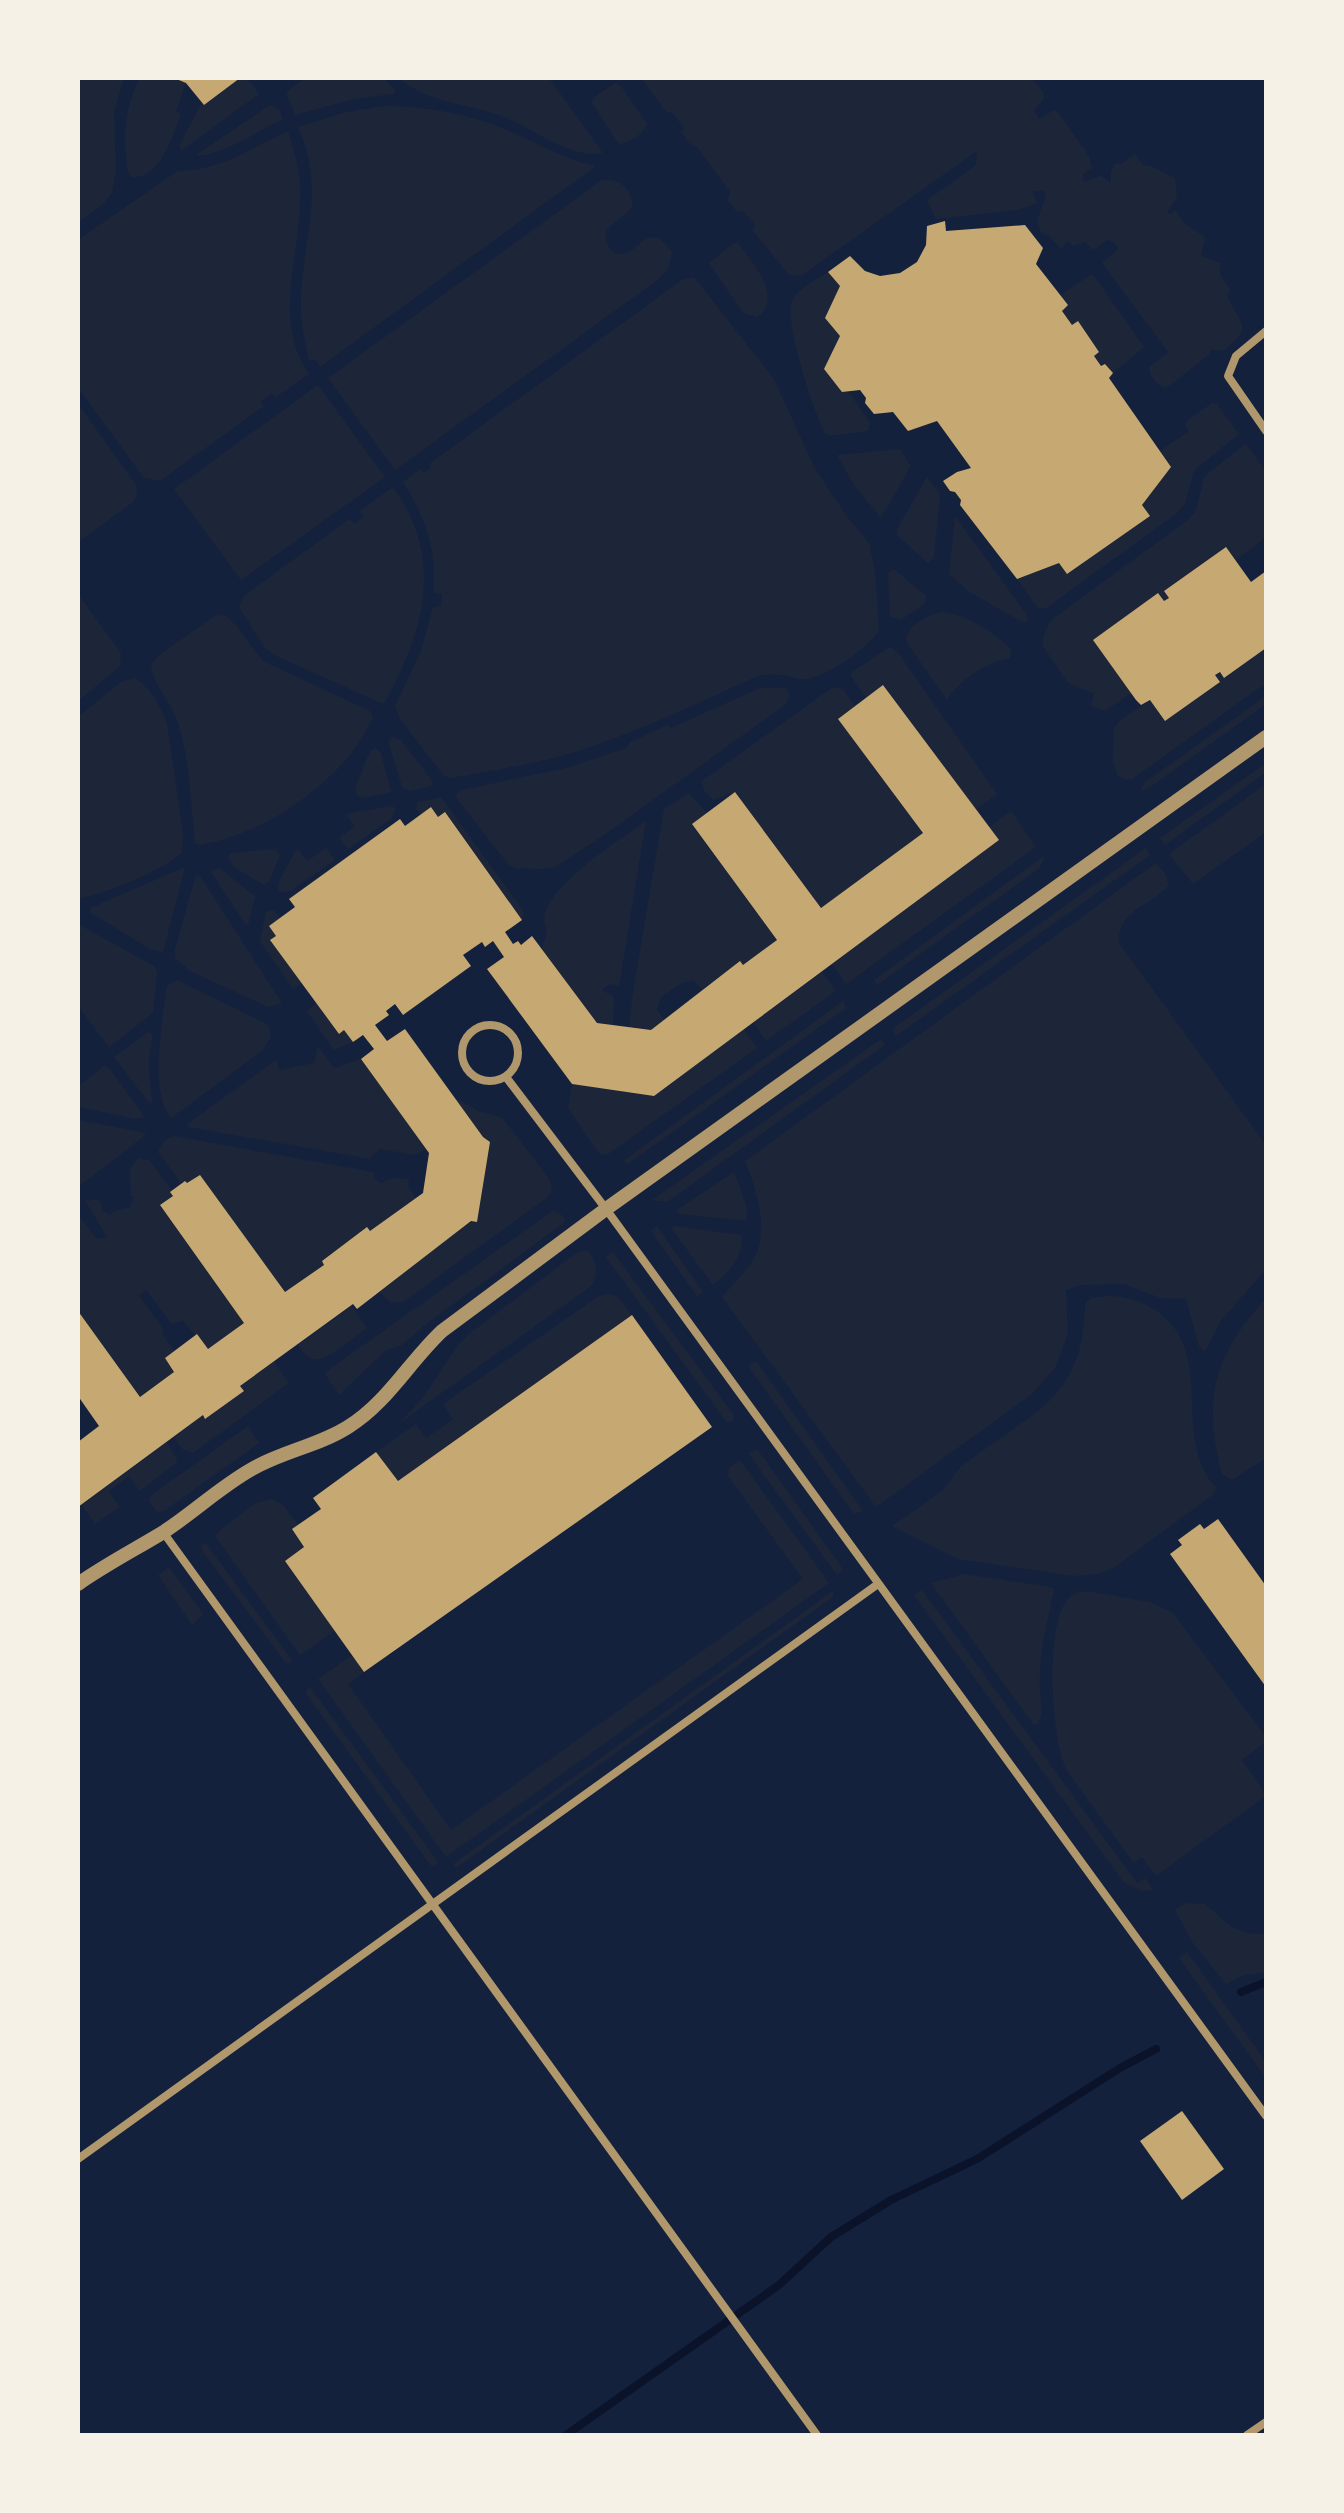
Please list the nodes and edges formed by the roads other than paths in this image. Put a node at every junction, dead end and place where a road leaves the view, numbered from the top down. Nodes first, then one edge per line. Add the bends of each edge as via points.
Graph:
1 (1266, 331) edge
2 (1266, 431) edge
3 (1266, 737) edge
4 (506, 1077) junction
5 (606, 1209) junction
6 (163, 1532) junction
7 (78, 1584) edge
8 (878, 1584) junction
9 (433, 1904) junction
10 (1266, 2116) edge
11 (78, 2159) edge
12 (1266, 2422) edge
13 (813, 2433) edge
14 (1247, 2435) edge

1 - 2 street via 1236,356 1228,376
3 - 5 street
4 - 4 street via 516,1063 516,1042 497,1026 475,1029 463,1046 465,1066 484,1081
4 - 5 street
5 - 6 street via 442,1331 349,1427 254,1468
5 - 8 street
6 - 7 street
6 - 9 street
8 - 9 street
8 - 10 street
9 - 11 street
9 - 13 street
12 - 14 street

